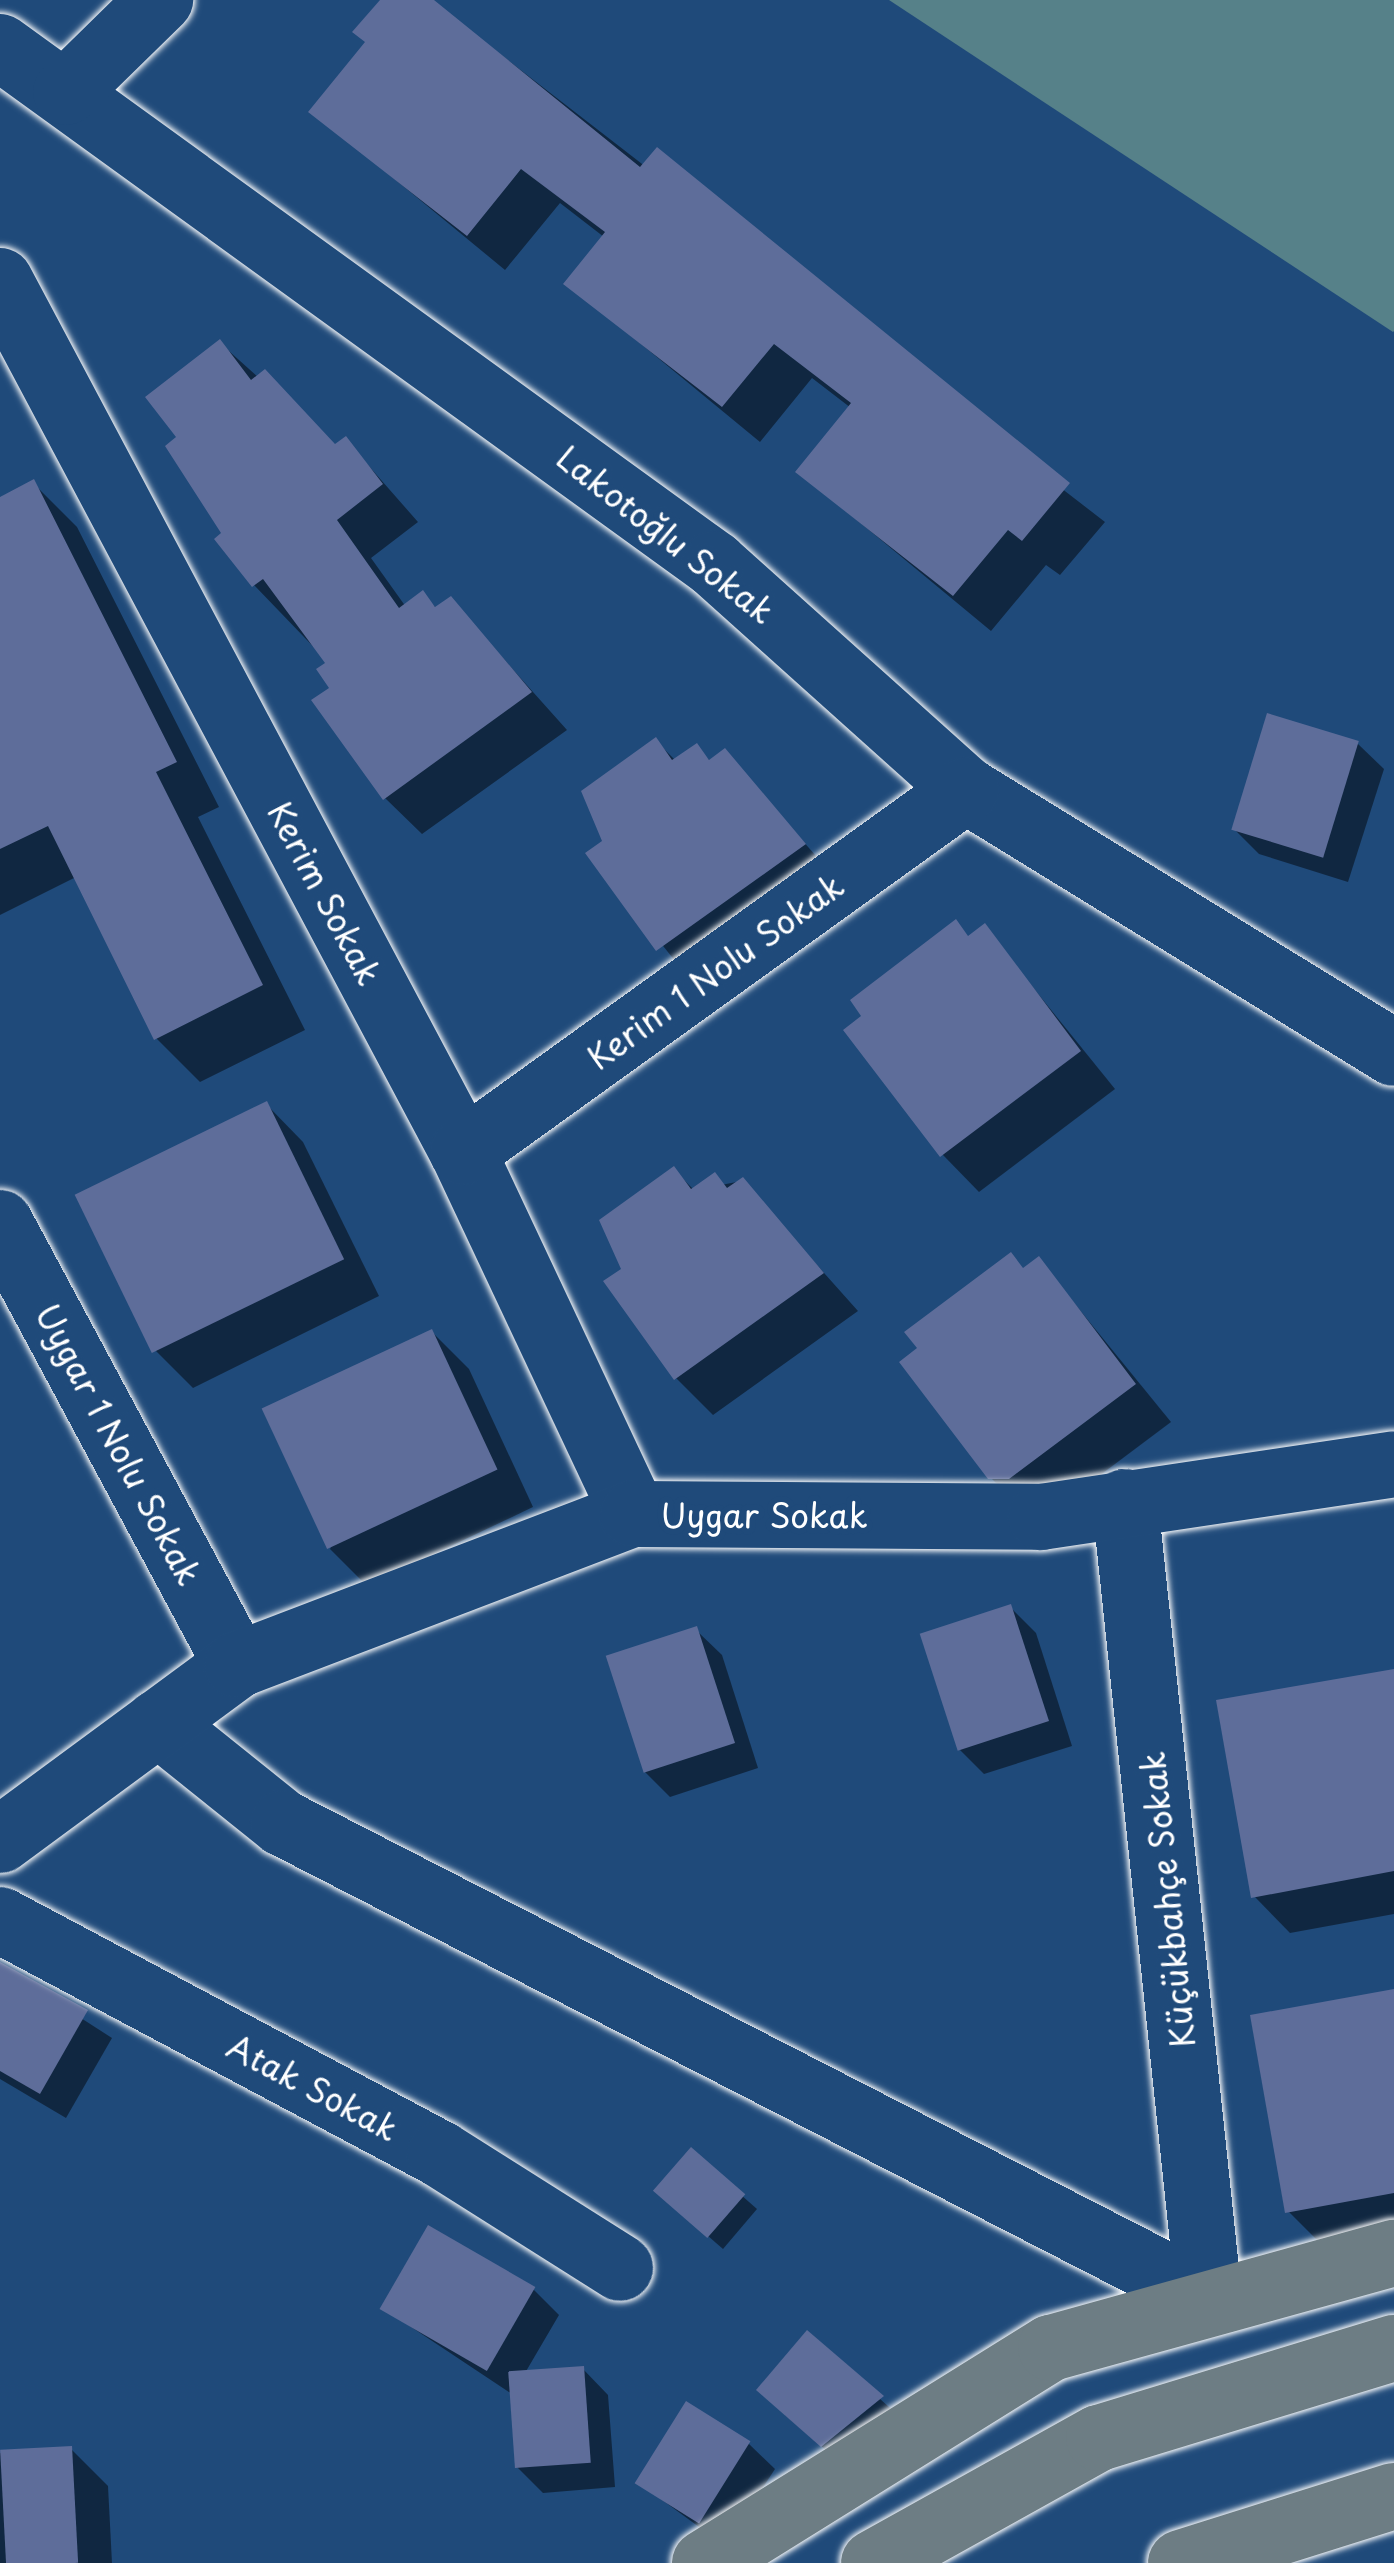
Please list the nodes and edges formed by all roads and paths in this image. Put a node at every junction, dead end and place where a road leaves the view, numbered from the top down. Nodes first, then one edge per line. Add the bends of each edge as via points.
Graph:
1 (160, 0) edge
2 (0, 47) edge
3 (66, 92) junction
4 (0, 281) edge
5 (966, 790) junction
6 (1394, 1053) edge
7 (463, 1152) junction
8 (0, 1223) edge
9 (1394, 1464) edge
10 (1125, 1502) junction
11 (633, 1514) junction
12 (238, 1665) junction
13 (158, 1723) junction
14 (0, 1840) edge
15 (0, 1920) edge
16 (1394, 2253) edge
17 (620, 2268) dead end
18 (1209, 2298) junction
19 (1394, 2348) edge
20 (1394, 2496) edge
21 (705, 2563) edge
22 (874, 2563) edge
23 (1181, 2563) edge

1 - 3 street
2 - 3 street, Lakotoğlu Sokak
3 - 5 street, Lakotoğlu Sokak via 714,564
4 - 7 street, Kerim Sokak
5 - 6 street, Lakotoğlu Sokak
5 - 7 street, Kerim 1 Nolu Sokak
7 - 11 street, Kerim Sokak
8 - 12 street, Uygar 1 Nolu Sokak
9 - 10 street, Uygar Sokak
10 - 11 street, Uygar Sokak via 1041,1517
10 - 18 street, Küçükbahçe Sokak
11 - 12 street, Uygar Sokak
12 - 13 street, Uygar Sokak
13 - 14 street, Uygar Sokak
13 - 18 street via 283,1823
15 - 17 street, Atak Sokak via 440,2154
16 - 18 main road
18 - 21 main road via 1051,2348
19 - 22 main road via 1099,2438
20 - 23 main road

